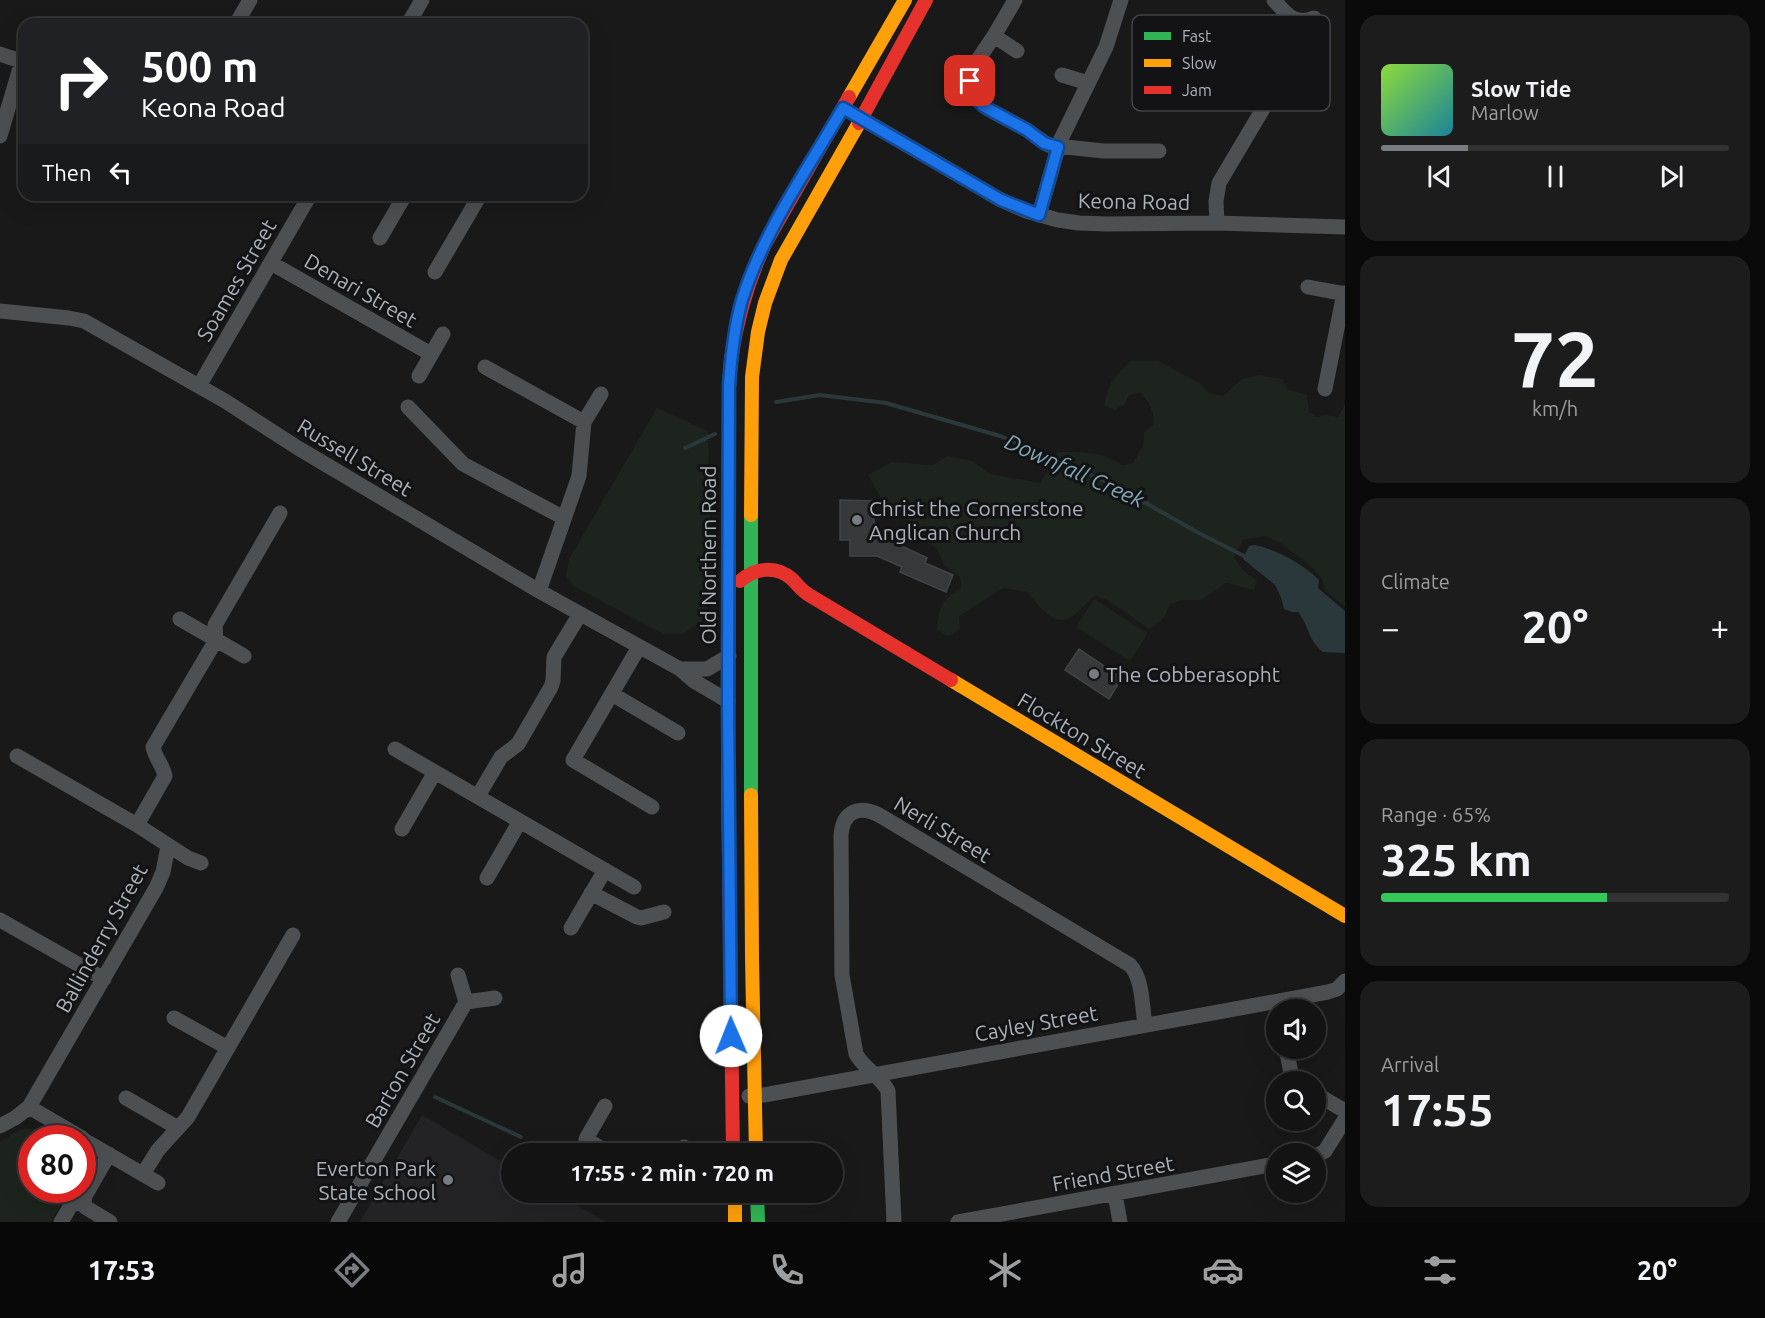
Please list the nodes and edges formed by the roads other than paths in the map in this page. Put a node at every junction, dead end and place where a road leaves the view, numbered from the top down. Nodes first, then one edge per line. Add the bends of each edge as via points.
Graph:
1 (250, 0) edge
2 (422, 0) edge
3 (905, 0) edge
4 (926, 0) edge
5 (1015, 0) edge
6 (1121, 0) edge
7 (1274, 0) edge
8 (1286, 15) edge
9 (240, 18) edge
10 (414, 18) edge
11 (994, 36) junction
12 (1017, 51) dead end
13 (0, 54) edge
14 (18, 60) edge
15 (1062, 75) dead end
16 (18, 78) edge
17 (1088, 83) junction
18 (843, 108) junction
19 (1262, 111) edge
20 (862, 119) junction
21 (0, 136) edge
22 (1058, 147) junction
23 (1159, 151) dead end
24 (307, 201) edge
25 (402, 201) edge
26 (476, 201) edge
27 (1039, 215) junction
28 (1216, 223) junction
29 (1345, 227) edge
30 (380, 238) dead end
31 (271, 263) junction
32 (435, 272) dead end
33 (1308, 287) dead end
34 (1345, 294) edge
35 (0, 311) edge
36 (443, 334) dead end
37 (431, 354) junction
38 (485, 367) dead end
39 (418, 376) dead end
40 (199, 386) junction
41 (1325, 389) dead end
42 (601, 394) dead end
43 (408, 407) dead end
44 (584, 423) junction
45 (280, 513) dead end
46 (564, 518) junction
47 (751, 573) junction
48 (762, 589) junction
49 (799, 589) junction
50 (539, 591) junction
51 (728, 599) junction
52 (580, 614) junction
53 (180, 619) dead end
54 (216, 640) junction
55 (639, 647) junction
56 (244, 656) dead end
57 (729, 656) junction
58 (680, 669) junction
59 (612, 694) junction
60 (728, 701) junction
61 (678, 733) dead end
62 (395, 749) dead end
63 (17, 756) dead end
64 (435, 772) junction
65 (478, 796) junction
66 (652, 807) dead end
67 (520, 821) junction
68 (137, 825) junction
69 (402, 829) dead end
70 (168, 846) junction
71 (201, 863) dead end
72 (605, 870) junction
73 (487, 878) dead end
74 (634, 887) dead end
75 (591, 893) junction
76 (664, 912) dead end
77 (1345, 916) edge
78 (0, 920) edge
79 (571, 928) dead end
80 (293, 935) dead end
81 (458, 975) dead end
82 (104, 980) junction
83 (1345, 981) edge
84 (495, 998) dead end
85 (1301, 999) edge
86 (466, 1002) junction
87 (1266, 1007) edge
88 (174, 1018) dead end
89 (1145, 1025) junction
90 (753, 1045) junction
91 (228, 1048) junction
92 (731, 1058) junction
93 (874, 1074) junction
94 (754, 1095) junction
95 (732, 1097) junction
96 (126, 1098) dead end
97 (1326, 1100) edge
98 (605, 1106) dead end
99 (28, 1107) junction
100 (1345, 1111) edge
101 (1345, 1119) edge
102 (58, 1125) edge
103 (0, 1126) edge
104 (178, 1128) junction
105 (592, 1143) edge
106 (733, 1143) edge
107 (756, 1143) edge
108 (96, 1147) edge
109 (1326, 1149) edge
110 (109, 1154) junction
111 (1266, 1166) edge
112 (144, 1174) junction
113 (96, 1177) edge
114 (158, 1183) dead end
115 (1115, 1194) junction
116 (80, 1203) edge
117 (84, 1203) edge
118 (735, 1203) edge
119 (757, 1203) edge
120 (61, 1222) edge
121 (110, 1222) edge
122 (338, 1222) edge
123 (735, 1222) edge
124 (758, 1222) edge
125 (894, 1222) edge
126 (958, 1222) edge
127 (1120, 1222) edge

1 - 9 street
2 - 10 street
3 - 18 main road, Old Northern Road
4 - 20 main road, Old Northern Road
5 - 11 street
6 - 17 street via 1110,38
7 - 8 street
11 - 12 street
11 - 22 street via 974,67 970,81 974,95 988,110 1044,143
13 - 14 street
15 - 17 street
16 - 21 street
17 - 22 street
18 - 20 street, Keona Road
18 - 51 main road, Old Northern Road via 765,244 737,321 729,386
19 - 28 street via 1219,183
20 - 27 street, Keona Road via 1001,200
20 - 47 main road, Old Northern Road via 787,248 762,310 752,377
22 - 23 street
22 - 27 street
24 - 31 street, Soames Street
25 - 30 street
26 - 32 street
27 - 28 street, Keona Road via 1079,223
28 - 29 street, Keona Road
31 - 37 street, Denari Street
31 - 40 street, Soames Street
33 - 34 street
34 - 41 street
35 - 40 street, Russell Street via 84,321
36 - 37 street, Denari Street
37 - 39 street, Denari Street
38 - 44 street
40 - 50 street, Russell Street
42 - 44 street
43 - 46 street via 463,464
44 - 46 street via 579,476
45 - 54 street via 215,625
46 - 50 street
47 - 48 main road, Old Northern Road
47 - 49 main road, Flockton Street via 762,569 778,571 792,578
47 - 51 main road via 741,579
48 - 49 main road, Flockton Street
48 - 90 main road, Old Northern Road via 750,642
49 - 77 main road, Flockton Street
50 - 52 street, Russell Street
51 - 57 main road, Old Northern Road
52 - 55 street, Russell Street
52 - 65 street via 554,657 551,687 518,744 501,757
53 - 54 street
54 - 56 street
54 - 68 street via 153,747 165,777
55 - 58 street, Russell Street
55 - 59 street
57 - 58 street via 707,669
57 - 60 main road, Old Northern Road
58 - 60 street, Russell Street
59 - 61 street
59 - 66 street via 573,760
60 - 92 main road, Old Northern Road
62 - 64 street
63 - 68 street, Ballinderry Street
64 - 65 street
64 - 69 street
65 - 67 street
67 - 72 street
67 - 73 street
68 - 70 street, Ballinderry Street
70 - 71 street
70 - 82 street, Ballinderry Street via 156,888
72 - 74 street
72 - 75 street
75 - 76 street via 641,918
75 - 79 street
78 - 82 street
80 - 91 street
81 - 86 street, Barton Street
82 - 99 street, Ballinderry Street
83 - 85 street, Cayley Street via 1334,990
84 - 86 street, Barton Street
86 - 122 street, Barton Street
87 - 89 street, Cayley Street
88 - 91 street
89 - 93 street, Cayley Street
89 - 93 street, Nerli Street via 1139,982 1130,965 879,814 858,810 847,816 842,828 842,975 856,1054
90 - 92 main road via 741,1056
90 - 94 main road, Old Northern Road
91 - 104 street
92 - 95 main road, Old Northern Road
93 - 94 street, Cayley Street
93 - 125 street via 888,1091
94 - 95 street, Cayley Street
94 - 107 main road, Old Northern Road
95 - 106 main road, Old Northern Road
96 - 104 street
97 - 100 street
98 - 105 street via 586,1139
99 - 102 street
99 - 103 street, Ballinderry Street
101 - 109 street
104 - 112 street via 158,1150
108 - 110 street
110 - 112 street
110 - 113 street
111 - 115 street, Friend Street
112 - 114 street
115 - 126 street, Friend Street
115 - 127 street
116 - 120 street via 71,1205
117 - 121 street
118 - 123 main road
119 - 124 main road

